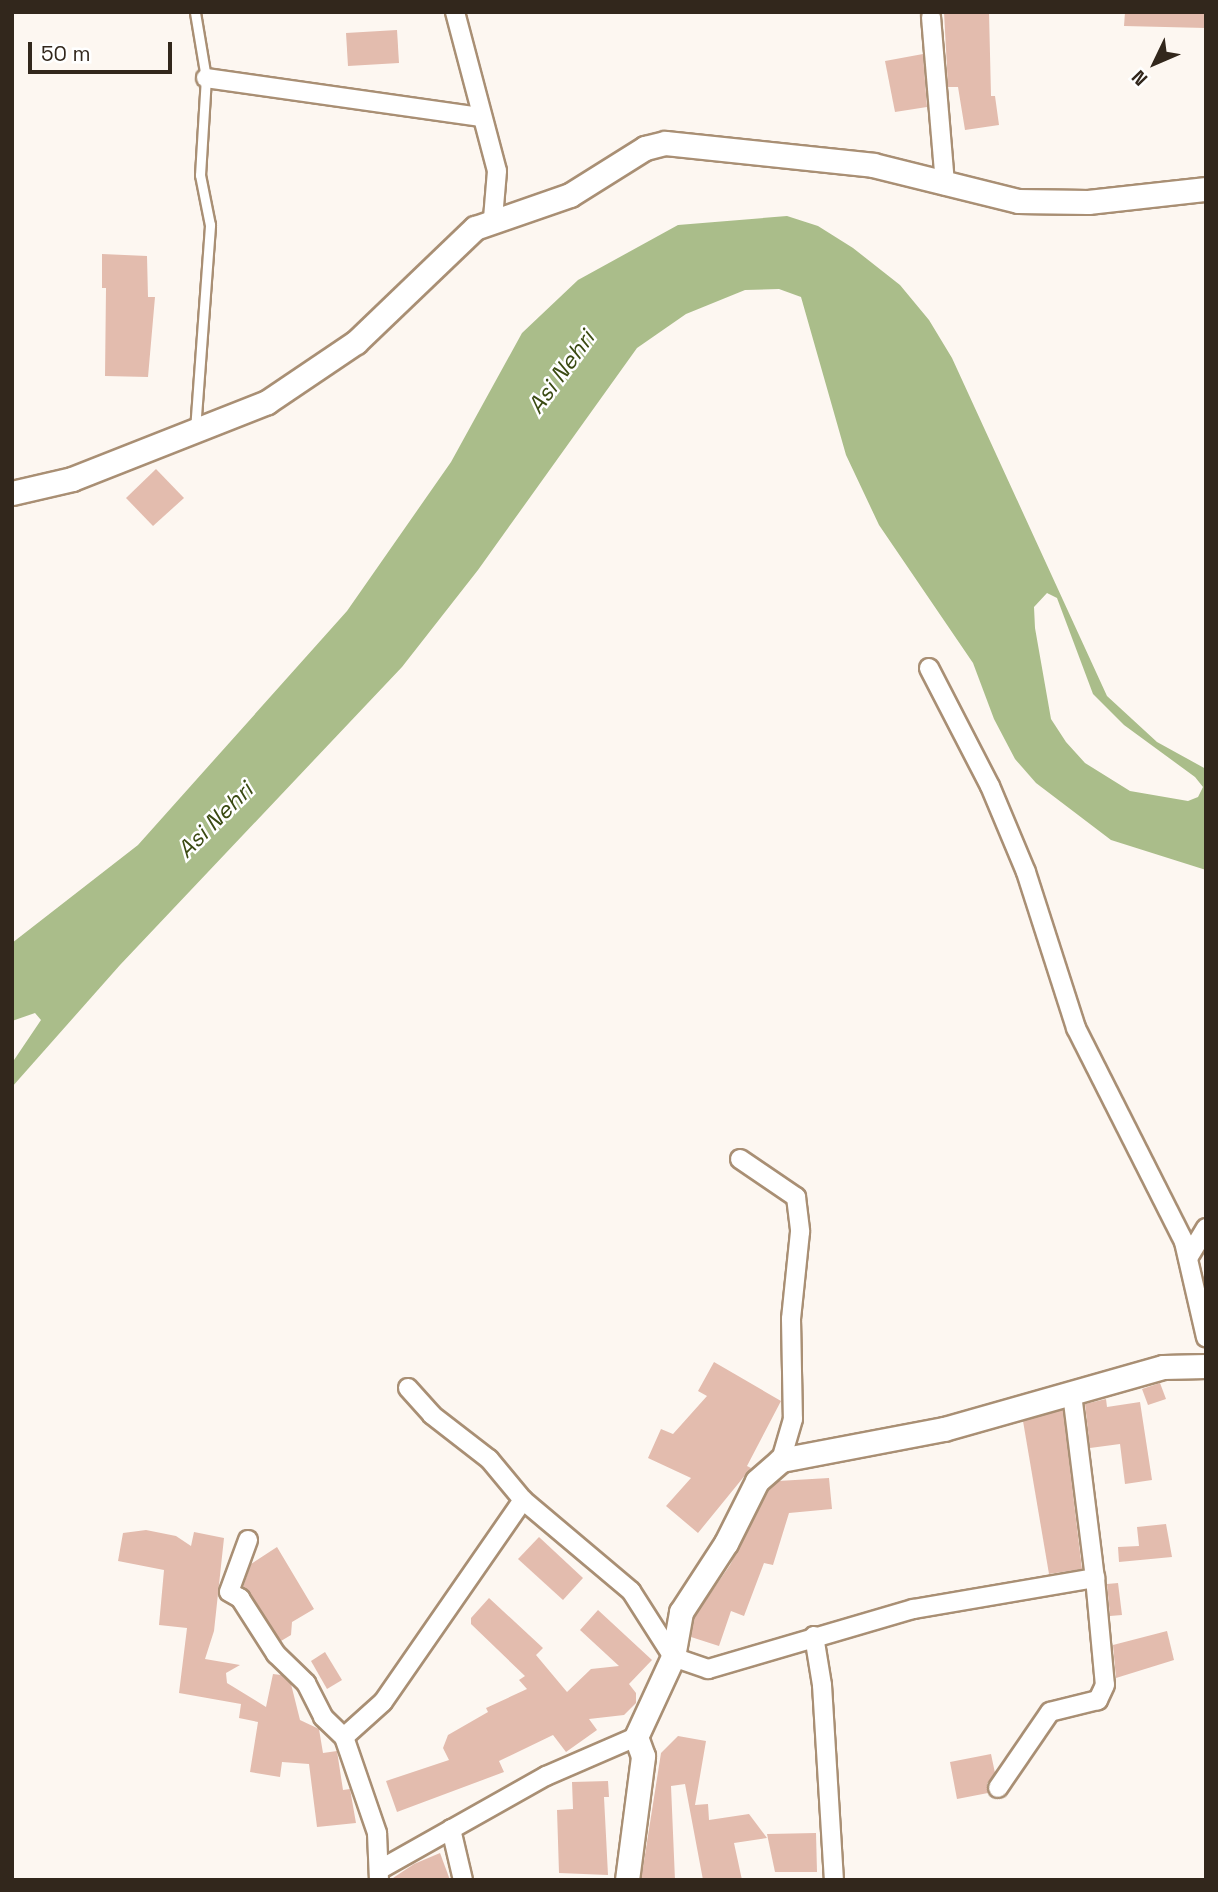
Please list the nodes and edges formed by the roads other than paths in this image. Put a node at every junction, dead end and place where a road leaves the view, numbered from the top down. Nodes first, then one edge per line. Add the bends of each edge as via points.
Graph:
1 (195, 12) edge
2 (455, 12) edge
3 (931, 17) dead end
4 (206, 78) junction
5 (481, 117) junction
6 (945, 185) junction
7 (1206, 189) edge
8 (493, 219) junction
9 (195, 432) junction
10 (12, 493) edge
11 (929, 668) dead end
12 (740, 1159) dead end
13 (1206, 1228) edge
14 (1188, 1258) junction
15 (1206, 1337) edge
16 (1206, 1366) edge
17 (408, 1388) dead end
18 (1072, 1394) junction
19 (780, 1460) junction
20 (523, 1500) junction
21 (248, 1541) dead end
22 (1095, 1578) junction
23 (814, 1636) junction
24 (673, 1657) junction
25 (344, 1737) junction
26 (636, 1737) junction
27 (998, 1788) dead end
28 (451, 1829) junction
29 (379, 1875) edge
30 (463, 1880) edge
31 (627, 1880) edge
32 (834, 1880) edge

1 - 4 lane
2 - 5 street
3 - 6 street
4 - 5 street
4 - 9 lane via 200,175 210,225
5 - 8 street via 497,171
6 - 7 street via 1018,201 1051,202
6 - 8 street via 873,165 665,143 645,148 570,195
8 - 9 street via 457,243 330,363 243,414
9 - 10 street via 161,441 72,479
11 - 14 street via 990,786 1026,872 1076,1028
12 - 19 street via 796,1197 800,1232 791,1319 793,1419
13 - 14 street
14 - 15 street
16 - 18 street via 1163,1367
17 - 20 street via 432,1415 489,1459
18 - 19 street via 944,1429
18 - 22 street
19 - 24 street via 757,1481 726,1543 681,1612
20 - 24 street via 631,1591
20 - 25 street via 383,1702
21 - 25 street via 229,1592 240,1598 275,1654 306,1683 323,1717
22 - 23 street via 913,1609
22 - 27 street via 1105,1685 1098,1700 1050,1712
23 - 24 street via 708,1669
23 - 32 street via 822,1685
24 - 26 street
25 - 29 street via 377,1833
26 - 28 street via 546,1776
26 - 31 street via 643,1756
28 - 29 street
28 - 30 street

